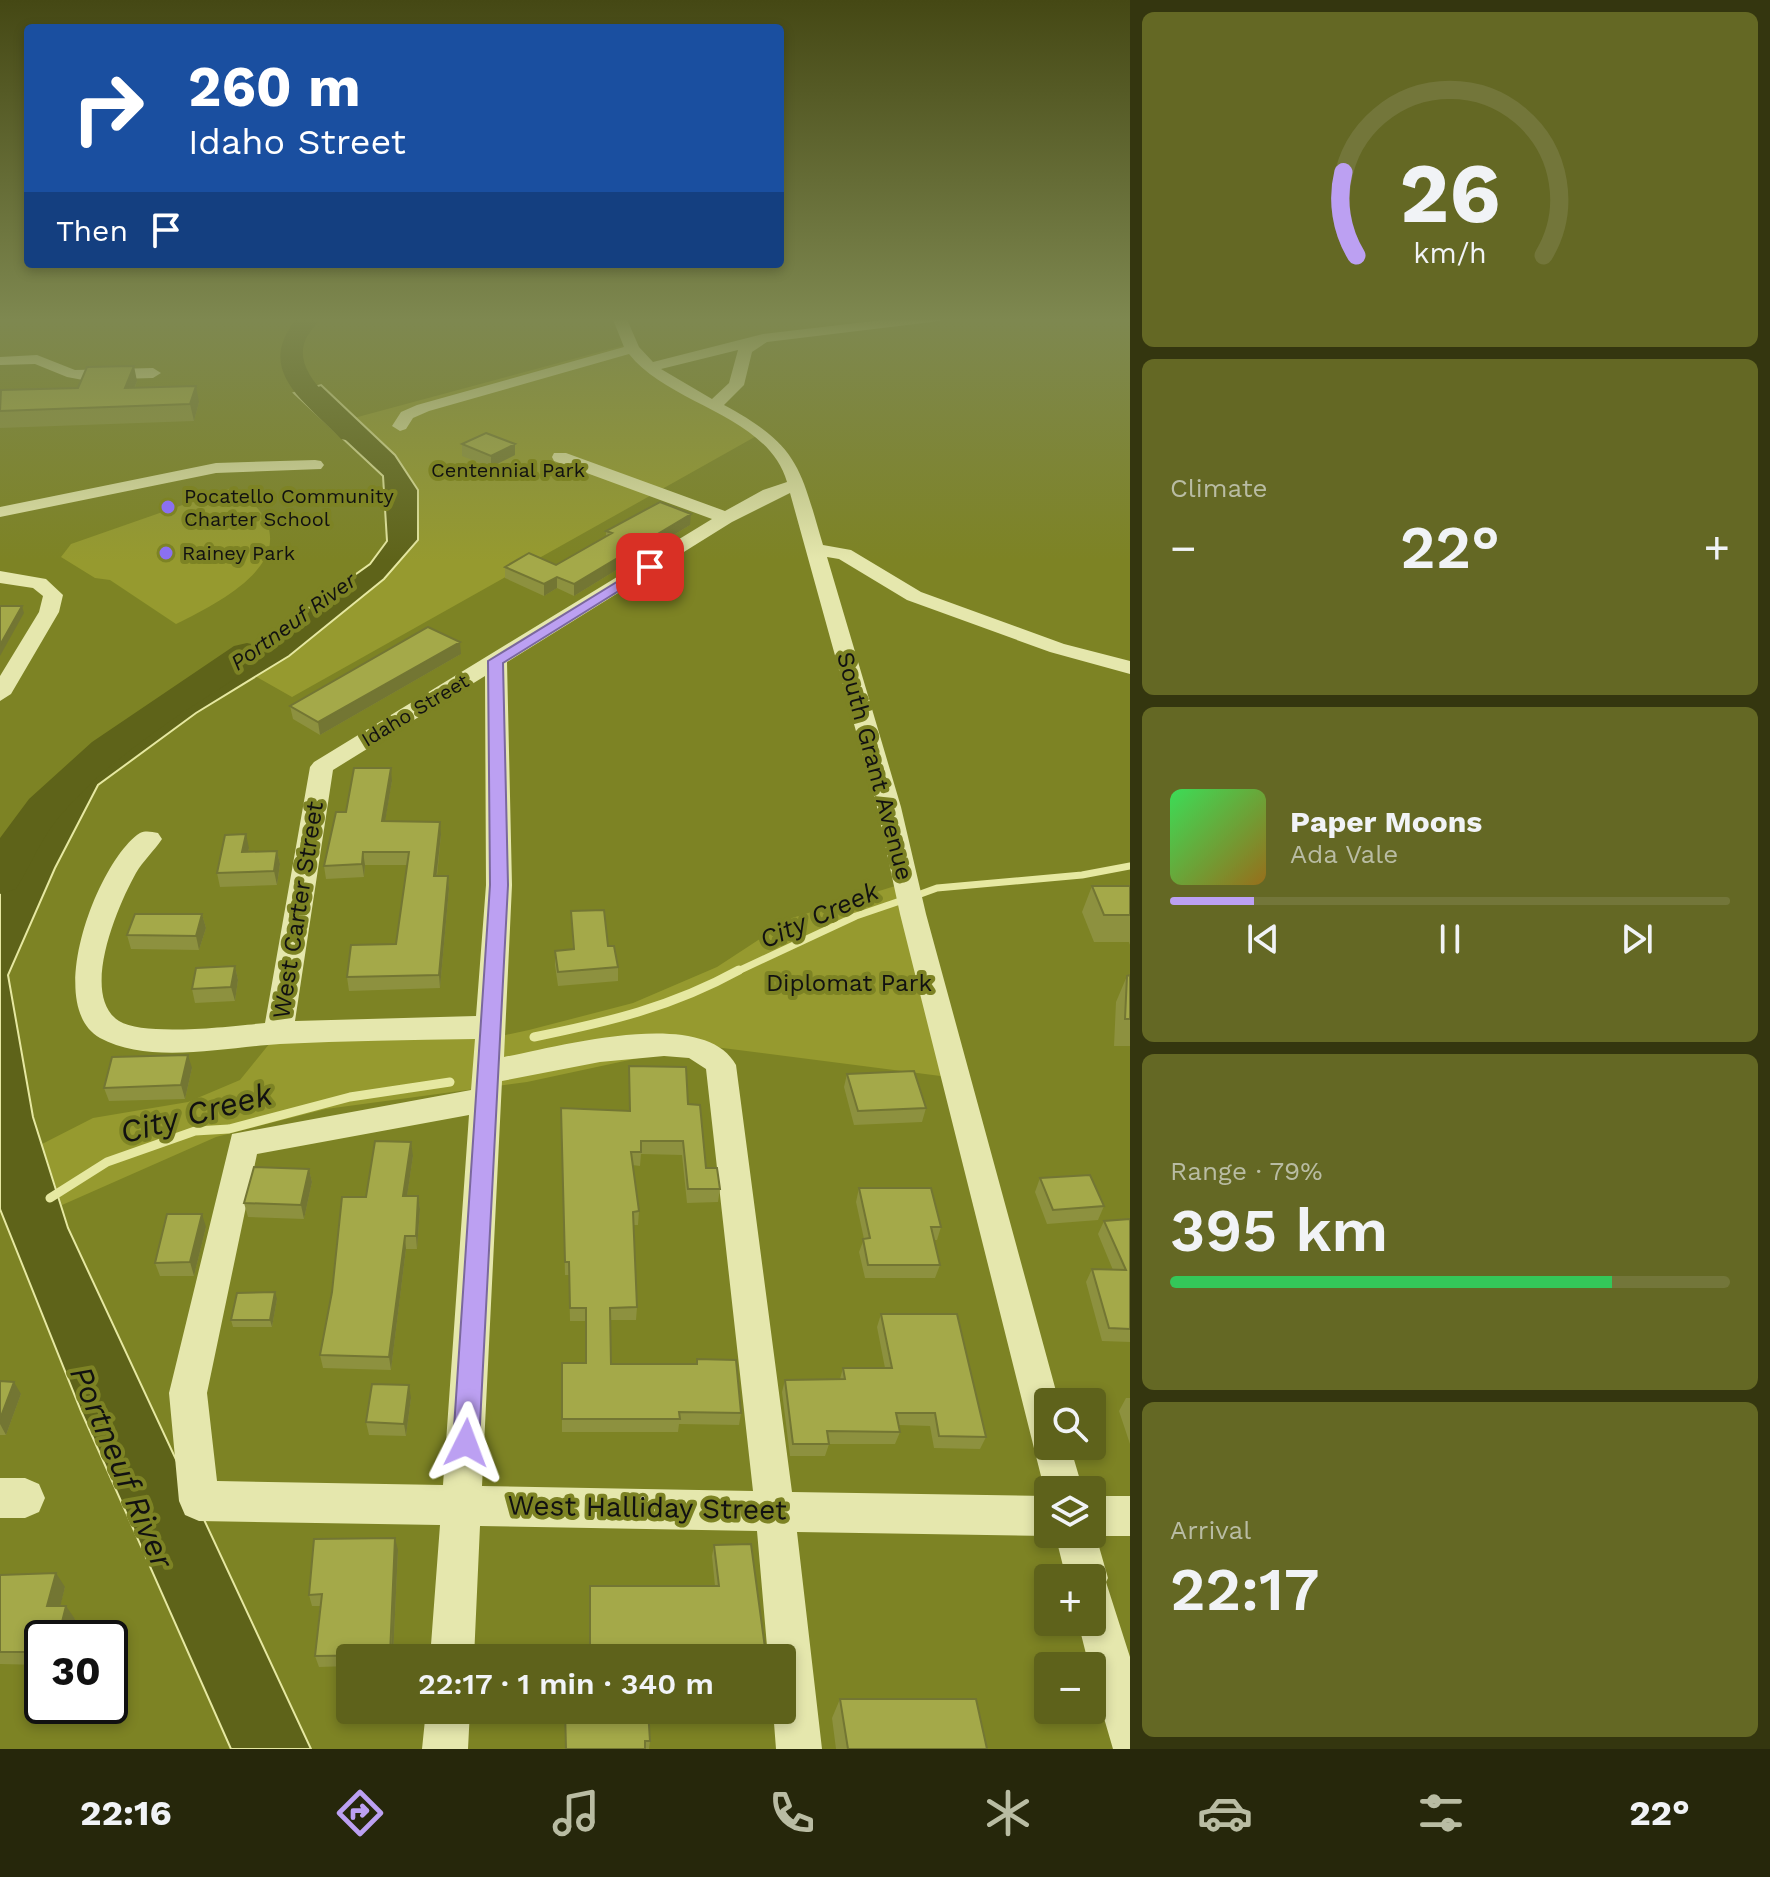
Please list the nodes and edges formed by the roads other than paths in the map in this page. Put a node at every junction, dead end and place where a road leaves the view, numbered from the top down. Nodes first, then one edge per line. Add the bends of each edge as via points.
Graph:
1 (456, 399) edge
2 (704, 399) edge
3 (723, 399) edge
4 (715, 405) junction
5 (400, 426) dead end
6 (560, 457) dead end
7 (315, 465) dead end
8 (797, 484) junction
9 (0, 512) edge
10 (726, 518) junction
11 (816, 550) junction
12 (0, 577) edge
13 (496, 661) junction
14 (1130, 668) edge
15 (0, 694) edge
16 (322, 767) joint
17 (149, 839) dead end
18 (491, 1027) junction
19 (278, 1033) junction
20 (487, 1086) junction
21 (1036, 1388) edge
22 (462, 1503) junction
23 (775, 1510) junction
24 (1034, 1516) edge
25 (1106, 1516) edge
26 (1130, 1516) edge
27 (1103, 1636) edge
28 (453, 1644) edge
29 (447, 1724) edge
30 (1130, 1736) edge
31 (445, 1749) edge
32 (799, 1749) edge

1 - 5 street via 407,415
2 - 4 street, South Grant Avenue
3 - 4 street
4 - 8 street, South Grant Avenue via 771,442 785,456
6 - 10 street
7 - 9 street via 216,468
8 - 10 street, Idaho Street
8 - 11 street, South Grant Avenue
10 - 13 street, Idaho Street
11 - 14 street via 844,554 914,596 1057,648
11 - 21 street, South Grant Avenue
12 - 15 street via 39,583 53,595 49,612
13 - 16 street, Idaho Street
13 - 18 street via 499,885
16 - 19 street, West Carter Street
17 - 19 street via 123,872 99,927 86,972 96,1020 111,1031 139,1037
18 - 19 street, West Carter Street
18 - 20 street
20 - 22 street
20 - 22 street, West Halliday Street via 243,1143 188,1393 199,1501
20 - 23 street via 592,1052 675,1044 707,1051 721,1065
22 - 23 street, West Halliday Street
22 - 28 street
23 - 24 street, West Halliday Street
23 - 32 street
25 - 26 street
27 - 30 street
29 - 31 street

